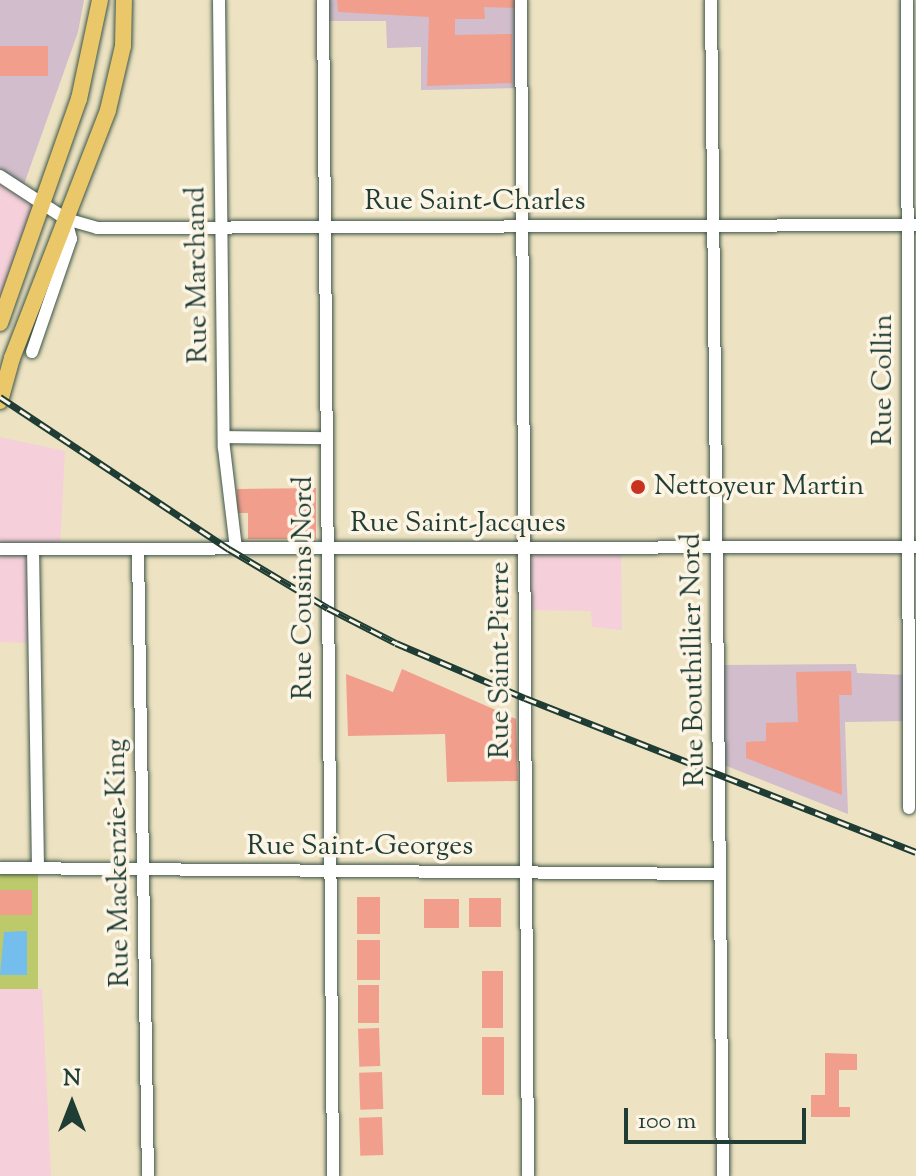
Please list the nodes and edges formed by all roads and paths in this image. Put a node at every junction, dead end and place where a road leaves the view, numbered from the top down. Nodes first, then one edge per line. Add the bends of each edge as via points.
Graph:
1 (100, 0) edge
2 (124, 0) edge
3 (219, 0) edge
4 (323, 0) edge
5 (521, 0) edge
6 (711, 0) edge
7 (907, 0) edge
8 (79, 99) junction
9 (93, 149) junction
10 (0, 176) edge
11 (41, 202) junction
12 (66, 219) junction
13 (912, 225) edge
14 (523, 226) junction
15 (713, 226) junction
16 (221, 227) junction
17 (325, 227) junction
18 (0, 323) edge
19 (32, 352) dead end
20 (0, 401) edge
21 (224, 437) junction
22 (327, 438) junction
23 (912, 547) edge
24 (236, 548) junction
25 (328, 548) junction
26 (524, 548) junction
27 (717, 548) junction
28 (0, 549) edge
29 (33, 549) junction
30 (138, 549) junction
31 (909, 808) dead end
32 (0, 868) edge
33 (38, 868) junction
34 (143, 869) junction
35 (330, 871) junction
36 (526, 872) junction
37 (720, 874) junction
38 (148, 1176) edge
39 (333, 1176) edge
40 (528, 1176) edge
41 (723, 1176) edge

1 - 8 main road
2 - 9 main road via 123,46
3 - 16 street, Rue Marchand
4 - 17 street, Rue Cousins Nord
5 - 14 street, Rue Saint-Pierre
6 - 15 street, Rue Bouthillier Nord
7 - 13 street, Rue Collin
8 - 9 main road via 76,136
8 - 11 main road
9 - 12 main road
10 - 11 street, Rue Saint-Charles
11 - 12 street, Rue Saint-Charles
11 - 18 main road
12 - 16 street, Rue Saint-Charles via 97,228
12 - 19 street via 71,239
12 - 20 main road
13 - 15 street, Rue Saint-Charles
13 - 23 street, Rue Collin
14 - 15 street, Rue Saint-Charles
14 - 17 street, Rue Saint-Charles
14 - 26 street, Rue Saint-Pierre
15 - 27 street, Rue Bouthillier Nord
16 - 17 street, Rue Saint-Charles
16 - 21 street, Rue Marchand
17 - 22 street, Rue Cousins Nord
21 - 22 street
21 - 24 street, Rue Marchand
22 - 25 street, Rue Cousins Nord
23 - 27 street, Rue Saint-Jacques
23 - 31 street, Rue Collin
24 - 25 street, Rue Saint-Jacques
24 - 30 street, Rue Saint-Jacques
25 - 26 street, Rue Saint-Jacques
25 - 35 street, Rue Cousins Nord
26 - 27 street, Rue Saint-Jacques
26 - 36 street, Rue Saint-Pierre
27 - 37 street, Rue Bouthillier Nord
28 - 29 street, Rue Saint-Jacques
29 - 30 street, Rue Saint-Jacques
29 - 33 street
30 - 34 street, Rue Mackenzie-King
32 - 33 street, Rue Saint-Georges
33 - 34 street, Rue Saint-Georges
34 - 35 street, Rue Saint-Georges
34 - 38 street, Rue Mackenzie-King
35 - 36 street, Rue Saint-Georges
35 - 39 street, Rue Cousins Nord
36 - 37 street, Rue Saint-Georges
36 - 40 street, Rue Saint-Pierre
37 - 41 street, Rue Bouthillier Nord

